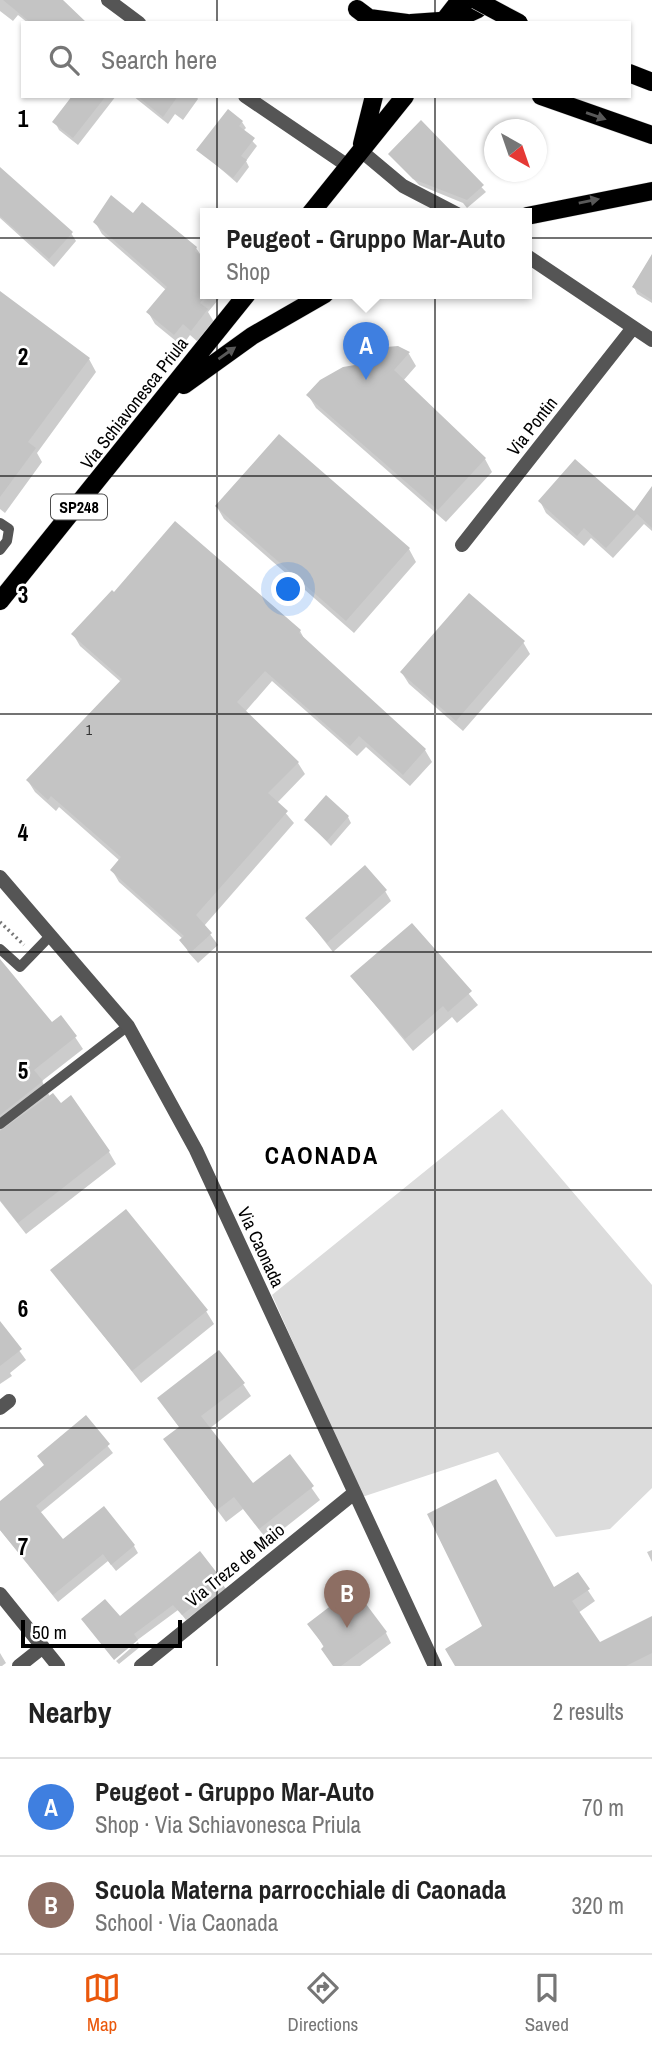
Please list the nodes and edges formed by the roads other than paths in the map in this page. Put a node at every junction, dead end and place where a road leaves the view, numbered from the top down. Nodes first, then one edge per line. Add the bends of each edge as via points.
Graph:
1 (108, 0) edge
2 (460, 0) edge
3 (477, 9) edge
4 (357, 11) edge
5 (136, 21) edge
6 (392, 21) edge
7 (444, 21) edge
8 (448, 21) edge
9 (513, 21) edge
10 (631, 74) edge
11 (652, 82) edge
12 (248, 98) edge
13 (373, 98) edge
14 (392, 98) edge
15 (403, 98) edge
16 (547, 98) edge
17 (652, 135) edge
18 (360, 150) junction
19 (348, 166) junction
20 (652, 191) edge
21 (315, 208) edge
22 (445, 208) edge
23 (532, 215) edge
24 (532, 259) edge
25 (243, 299) edge
26 (317, 299) edge
27 (632, 329) junction
28 (652, 340) edge
29 (155, 411) junction
30 (0, 523) edge
31 (462, 545) dead end
32 (0, 550) edge
33 (0, 601) edge
34 (0, 877) edge
35 (51, 935) junction
36 (0, 949) edge
37 (128, 1026) junction
38 (0, 1124) edge
39 (353, 1494) junction
40 (0, 1594) edge
41 (43, 1647) junction
42 (19, 1666) edge
43 (58, 1666) edge
44 (142, 1666) edge
45 (435, 1666) edge

1 - 5 street
2 - 7 main road
3 - 8 main road
3 - 9 main road, bridge
4 - 6 main road
10 - 11 main road
12 - 19 street
13 - 18 main road
14 - 18 main road
15 - 18 main road
16 -> 17 main road
18 - 19 main road
18 - 22 street via 403,186
19 - 21 main road
23 -> 20 main road
24 - 27 street
25 - 29 main road, Via Schiavonesca Priula / SP248
29 -> 26 main road via 228,352
27 - 28 street
27 - 31 street, Via Pontin
29 - 33 main road, Via Schiavonesca Priula / SP248
30 - 32 lane via 9,529
34 - 35 street, Via Caonada
35 - 36 lane via 20,967
35 - 37 street, Via Caonada
37 - 38 lane
37 - 39 street, Via Caonada via 196,1150
39 - 44 street, Via Treze de Maio
39 - 45 street, Via Caonada
40 - 41 street
41 - 42 street
41 - 43 street

